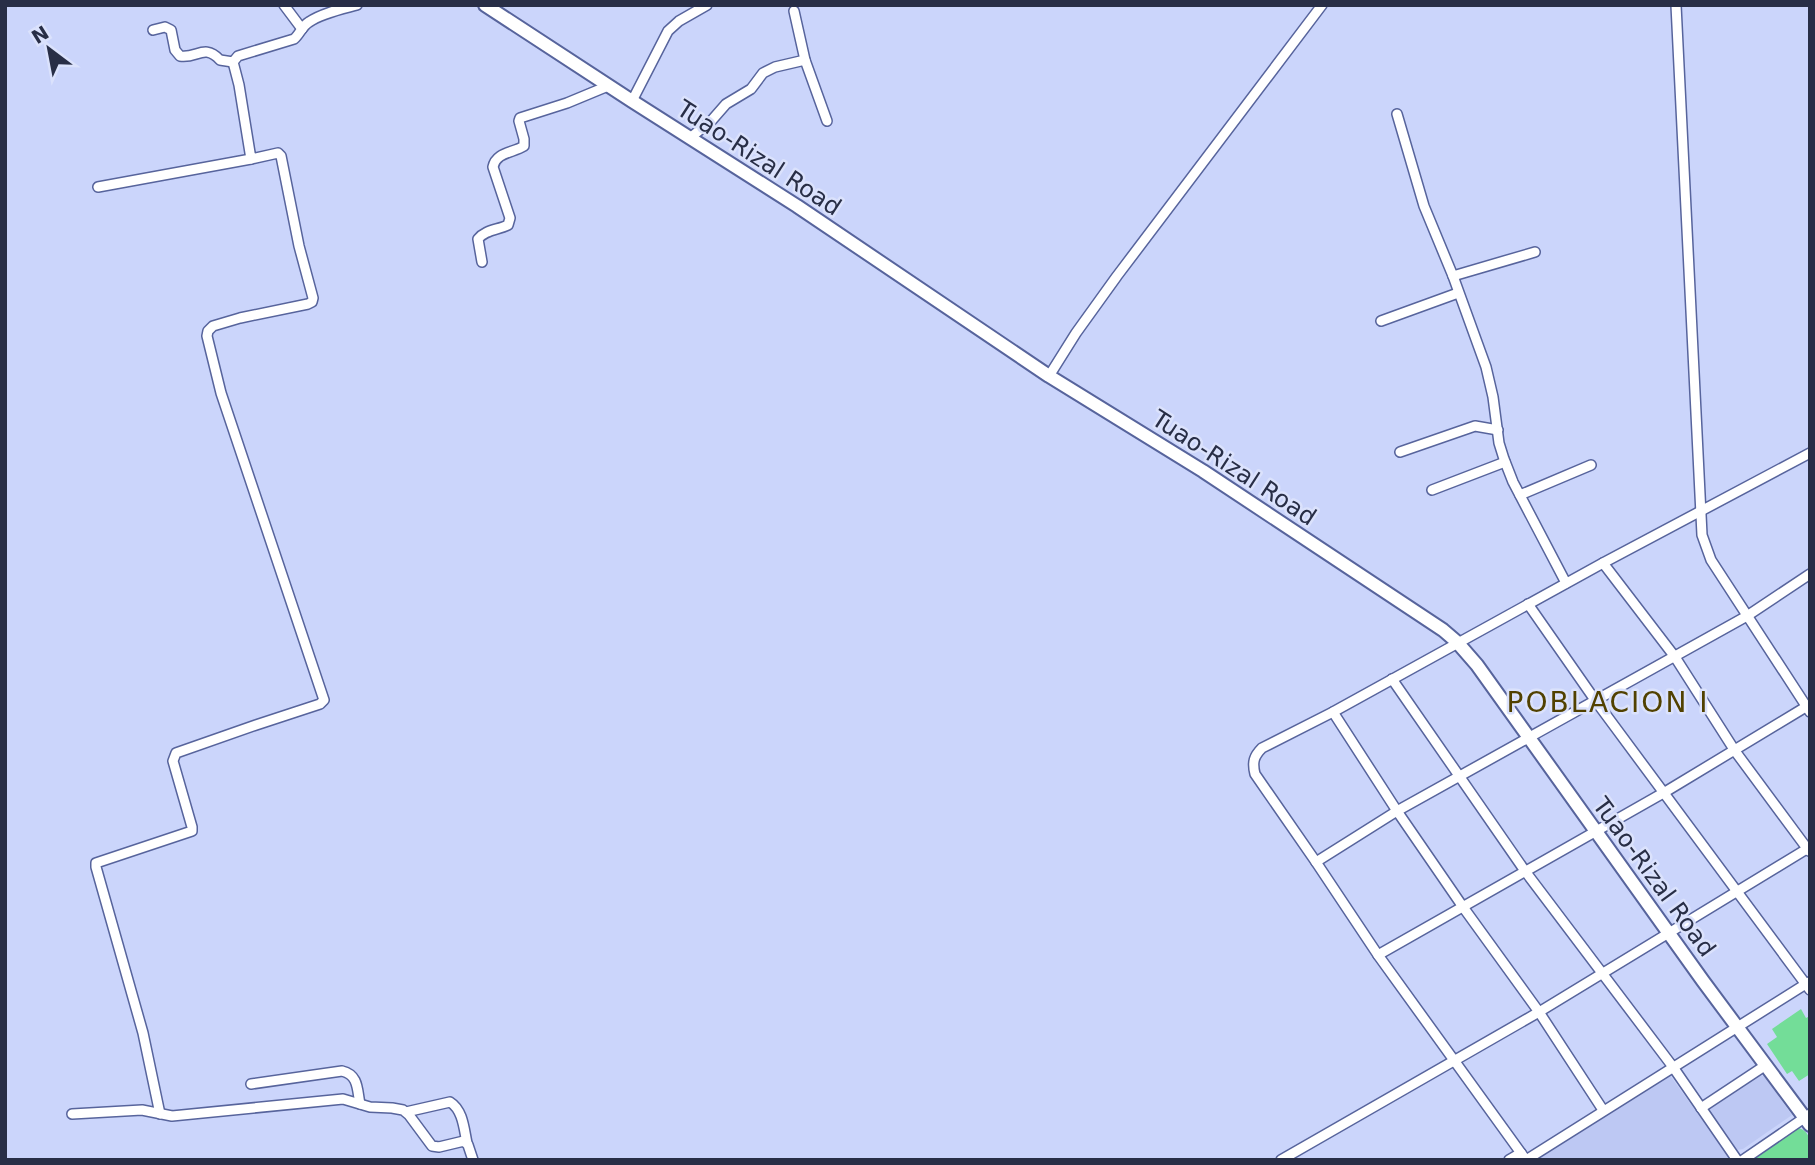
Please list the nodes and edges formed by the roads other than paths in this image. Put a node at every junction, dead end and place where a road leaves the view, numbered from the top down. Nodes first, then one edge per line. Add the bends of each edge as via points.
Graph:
1 (284, 5) edge
2 (357, 5) edge
3 (485, 5) edge
4 (707, 5) edge
5 (1321, 5) edge
6 (1676, 5) edge
7 (794, 11) dead end
8 (302, 29) junction
9 (153, 30) dead end
10 (805, 60) junction
11 (233, 62) junction
12 (608, 86) junction
13 (632, 102) junction
14 (1397, 114) dead end
15 (827, 121) dead end
16 (690, 138) junction
17 (251, 159) junction
18 (98, 187) dead end
19 (1535, 252) dead end
20 (482, 262) dead end
21 (1453, 276) junction
22 (1458, 293) junction
23 (1381, 321) dead end
24 (1049, 376) junction
25 (1497, 429) junction
26 (1400, 452) dead end
27 (1810, 453) edge
28 (1505, 462) junction
29 (1591, 465) dead end
30 (1432, 489) dead end
31 (1520, 495) junction
32 (1700, 511) junction
33 (1603, 563) junction
34 (1810, 574) edge
35 (1566, 583) junction
36 (1528, 604) junction
37 (1747, 616) junction
38 (1457, 642) junction
39 (1675, 657) junction
40 (1391, 679) junction
41 (1595, 700) junction
42 (1808, 708) edge
43 (1333, 712) junction
44 (1528, 738) junction
45 (1735, 751) junction
46 (1459, 777) junction
47 (1665, 792) junction
48 (1397, 811) junction
49 (1595, 831) junction
50 (1809, 849) edge
51 (1316, 862) junction
52 (1525, 871) junction
53 (1736, 891) junction
54 (1463, 907) junction
55 (1669, 934) junction
56 (1378, 955) junction
57 (1602, 973) junction
58 (1808, 985) edge
59 (1539, 1012) junction
60 (1736, 1026) junction
61 (1454, 1062) junction
62 (1766, 1065) junction
63 (1673, 1067) junction
64 (251, 1084) dead end
65 (360, 1104) junction
66 (1701, 1108) junction
67 (1603, 1110) junction
68 (406, 1112) junction
69 (72, 1114) dead end
70 (160, 1114) junction
71 (1808, 1119) edge
72 (467, 1143) junction
73 (1524, 1158) edge
74 (472, 1160) edge
75 (1281, 1160) edge
76 (1509, 1160) edge
77 (1737, 1160) edge
78 (1743, 1160) edge

1 - 8 street
2 - 8 street via 312,20
3 - 12 main road, Tuao-Rizal Road
4 - 13 street via 668,31
5 - 24 street via 1117,276
6 - 32 street
7 - 10 street
8 - 11 street via 294,38 238,56
9 - 11 street via 171,30 180,56 205,51
10 - 15 street
10 - 16 street via 763,73 751,89 726,104
11 - 17 street
12 - 13 main road, Tuao-Rizal Road
12 - 20 street via 520,118 524,146 493,163 510,218 508,225 478,239
13 - 16 main road, Tuao-Rizal Road
14 - 21 street via 1424,206
16 - 24 main road, Tuao-Rizal Road
17 - 18 street
17 - 70 street via 281,156 313,300 213,326 207,337 221,393 324,700 176,753 173,761 192,831 96,863 143,1033
19 - 21 street
21 - 22 street
22 - 23 street
22 - 25 street via 1486,367
24 - 38 main road, Tuao-Rizal Road via 1203,471
25 - 26 street via 1475,426
25 - 28 street
27 - 32 street
28 - 30 street
28 - 31 street
29 - 31 street
31 - 35 street
32 - 33 street
32 - 37 street via 1711,560
33 - 35 street
33 - 39 street
34 - 37 street
35 - 36 street
36 - 38 street
36 - 41 street
37 - 39 street
37 - 42 street
38 - 40 street
38 - 44 main road, Tuao-Rizal Road
39 - 41 street
39 - 45 street
40 - 43 street
40 - 46 street
41 - 44 street
41 - 47 street
42 - 45 street
43 - 48 street
43 - 51 street via 1262,748 1253,761 1255,774
44 - 46 street
44 - 49 main road, Tuao-Rizal Road
45 - 47 street
45 - 50 street
46 - 48 street
46 - 52 street
47 - 49 street
47 - 53 street
48 - 51 street
48 - 54 street
49 - 52 street
49 - 55 main road, Tuao-Rizal Road
50 - 53 street
51 - 56 street
52 - 54 street
52 - 57 street
53 - 55 street
53 - 58 street
54 - 56 street
54 - 59 street
55 - 57 street
55 - 60 main road, Tuao-Rizal Road
56 - 61 street
57 - 59 street
57 - 63 street
58 - 60 street
59 - 61 street
59 - 67 street
60 - 62 main road, Tuao-Rizal Road
60 - 63 street
61 - 73 street
61 - 75 street
62 - 66 street
62 - 71 main road, Tuao-Rizal Road
63 - 66 street
63 - 67 street
64 - 65 street via 340,1070 355,1079
65 - 68 street
65 - 70 street via 343,1099
66 - 77 street
67 - 73 street
68 - 72 street via 432,1146
68 - 72 street via 454,1103
69 - 70 street via 142,1110
71 - 78 street
72 - 74 street
73 - 76 street

